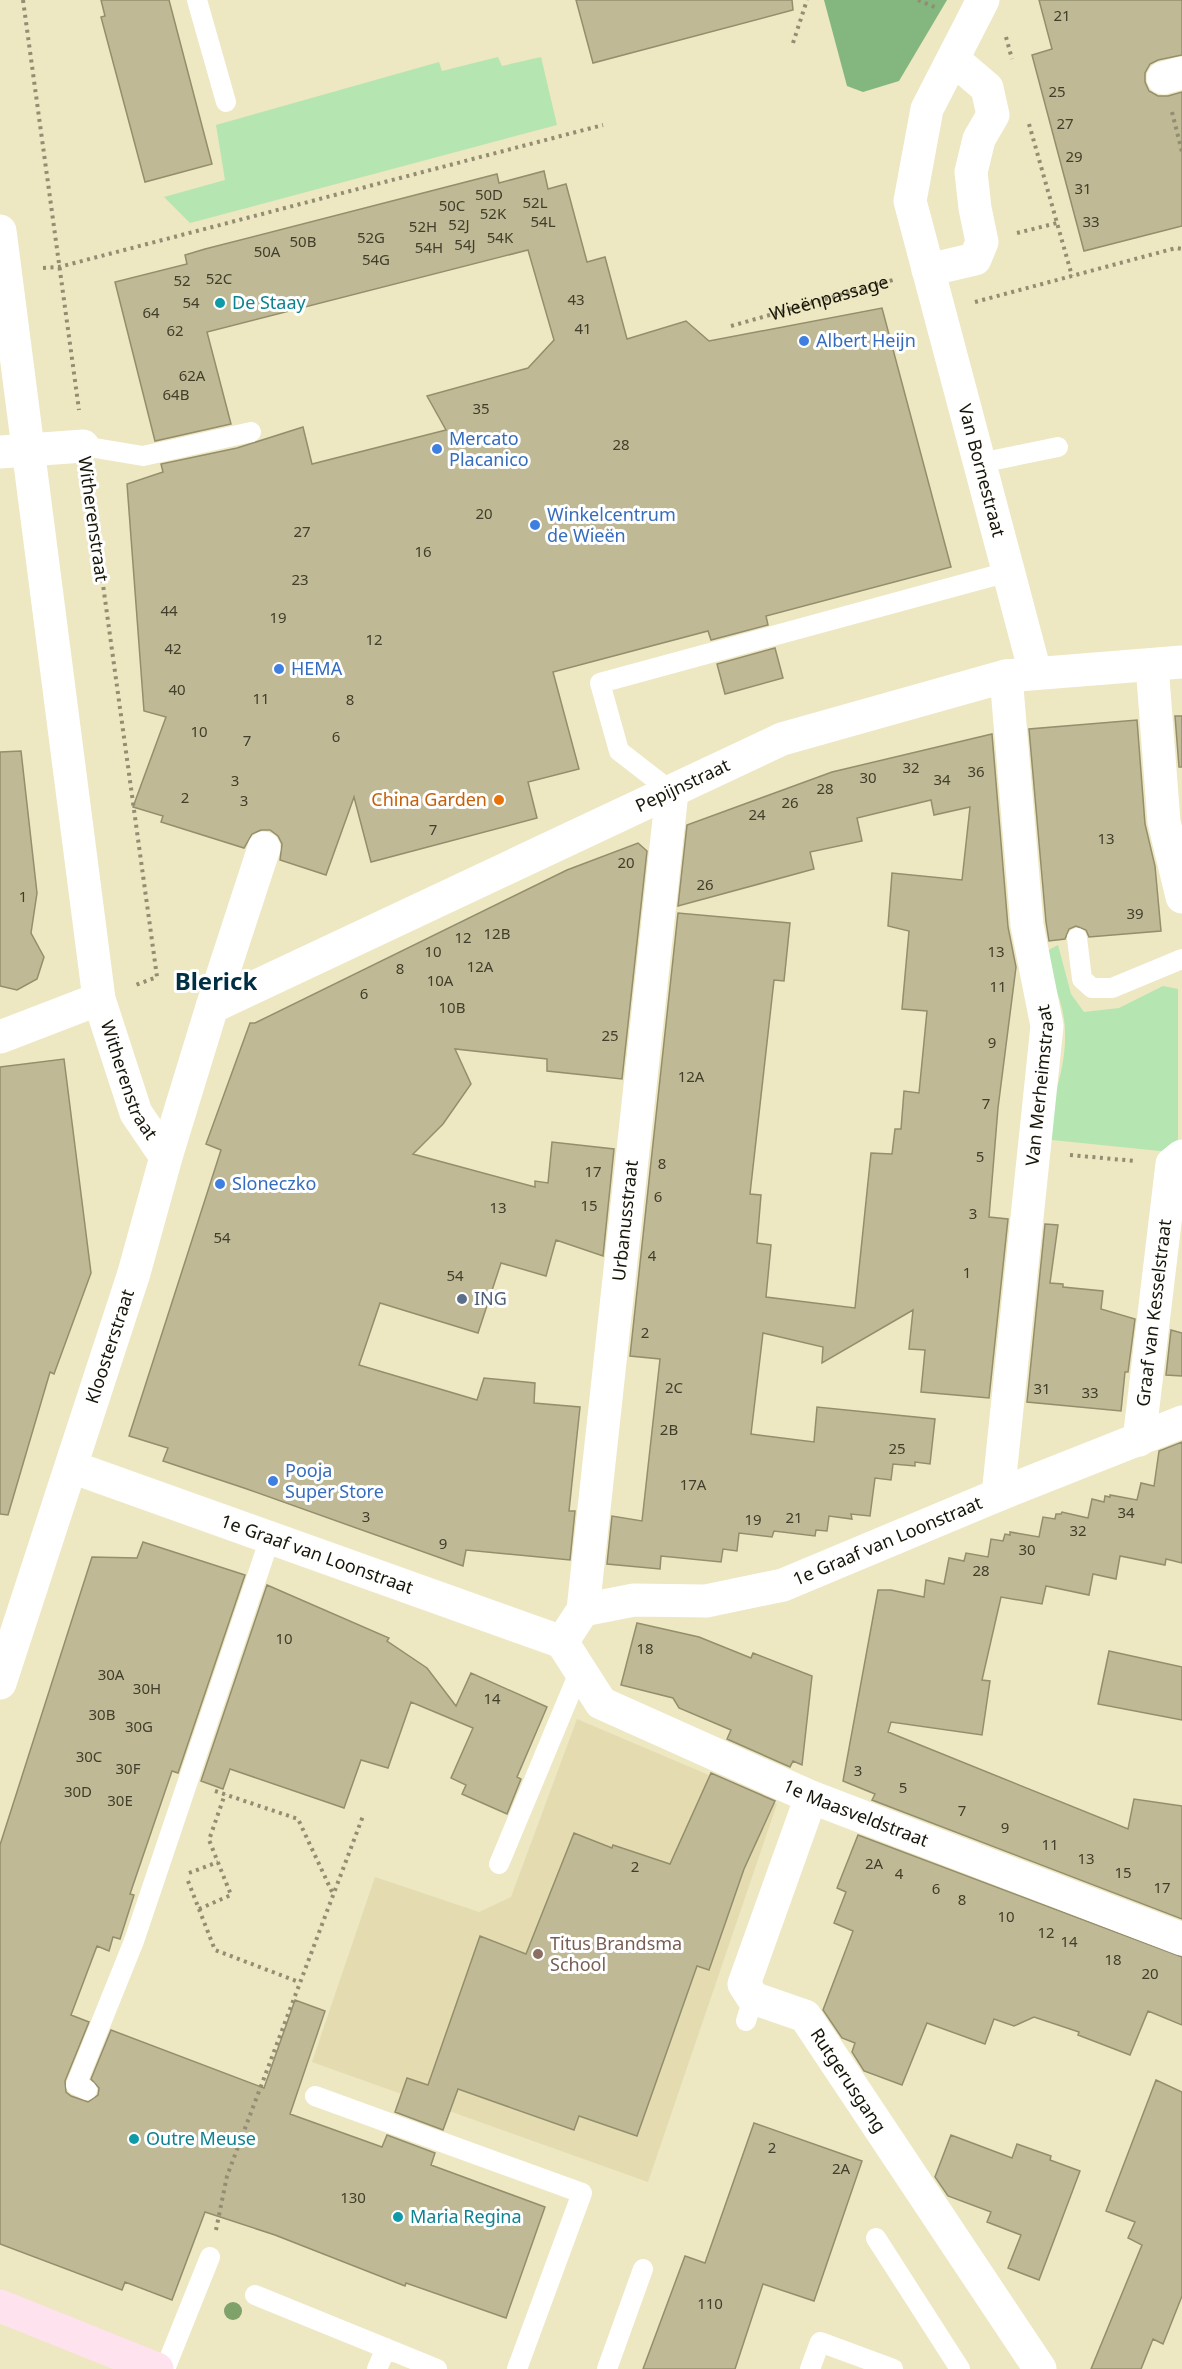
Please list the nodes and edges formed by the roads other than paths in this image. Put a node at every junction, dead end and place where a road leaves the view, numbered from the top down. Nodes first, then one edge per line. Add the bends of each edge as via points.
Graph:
1 (197, 0) edge
2 (983, 0) edge
3 (953, 59) junction
4 (226, 102) dead end
5 (0, 231) edge
6 (928, 270) junction
7 (250, 432) dead end
8 (83, 446) joint
9 (1058, 447) dead end
10 (15, 451) edge
11 (980, 463) junction
12 (1008, 572) junction
13 (1167, 663) edge
14 (1021, 674) junction
15 (672, 792) junction
16 (264, 848) dead end
17 (1182, 897) edge
18 (1077, 938) dead end
19 (1182, 959) edge
20 (99, 999) junction
21 (212, 1007) junction
22 (0, 1037) edge
23 (166, 1157) junction
24 (1177, 1160) edge
25 (1182, 1422) edge
26 (1139, 1440) junction
27 (72, 1467) junction
28 (998, 1495) junction
29 (270, 1538) junction
30 (583, 1610) junction
31 (562, 1642) junction
32 (580, 1670) junction
33 (0, 1683) edge
34 (811, 1797) junction
35 (500, 1864) dead end
36 (1182, 1939) edge
37 (87, 2090) dead end
38 (315, 2096) dead end
39 (876, 2238) dead end
40 (210, 2257) road end
41 (643, 2269) dead end
42 (255, 2295) dead end
43 (0, 2306) edge
44 (386, 2348) junction
45 (157, 2369) edge
46 (165, 2369) edge
47 (377, 2369) edge
48 (436, 2369) edge
49 (517, 2369) edge
50 (607, 2369) edge
51 (810, 2369) edge
52 (893, 2369) edge
53 (960, 2369) edge
54 (1040, 2369) edge

1 - 4 lane
2 - 3 street, Van Bornestraat
3 - 6 street, Van Bornestraat via 927,109 910,201
3 - 6 street via 987,88 993,115 979,139 971,172 982,242 975,259
5 - 10 street, Witherenstraat via 6,271
6 - 11 street, Van Bornestraat
7 - 8 lane via 143,456
8 - 10 street
9 - 11 lane
10 - 20 street, Witherenstraat
11 - 12 street, Van Bornestraat
12 - 14 street, Van Bornestraat
12 - 15 lane via 600,683 619,751
13 - 14 street, Pepijnstraat
13 - 17 street via 1164,822
14 - 15 street, Pepijnstraat via 782,739
14 - 28 street, Van Merheimstraat via 1027,926 1047,1026
15 - 21 street, Pepijnstraat
15 - 30 street, Urbanusstraat
16 - 21 street
18 - 19 lane via 1082,979 1092,988 1112,988
20 - 22 street
20 - 23 street, Witherenstraat via 136,1113
21 - 23 street, Kloosterstraat
23 - 27 street, Kloosterstraat via 134,1273
24 - 26 street, Graaf van Kesselstraat
25 - 26 street, 1e Graaf van Loonstraat
26 - 28 street, 1e Graaf van Loonstraat
27 - 29 street, 1e Graaf van Loonstraat
27 - 33 street, Kloosterstraat
28 - 30 street, 1e Graaf van Loonstraat via 783,1585 706,1601 634,1599
29 - 31 street, 1e Graaf van Loonstraat
29 - 37 lane via 134,1941 76,2085
30 - 31 street, Urbanusstraat
31 - 32 street, 1e Maasveldstraat
32 - 34 street, 1e Maasveldstraat via 601,1703
32 - 35 lane
34 - 36 street, 1e Maasveldstraat
34 - 54 street, Rutgerusgang via 744,1984 750,2009 805,2016
38 - 49 lane via 582,2193
39 - 53 lane
40 - 46 lane
41 - 50 lane
42 - 44 lane
43 - 45 street
44 - 47 lane
44 - 48 lane
51 - 52 lane via 820,2342

